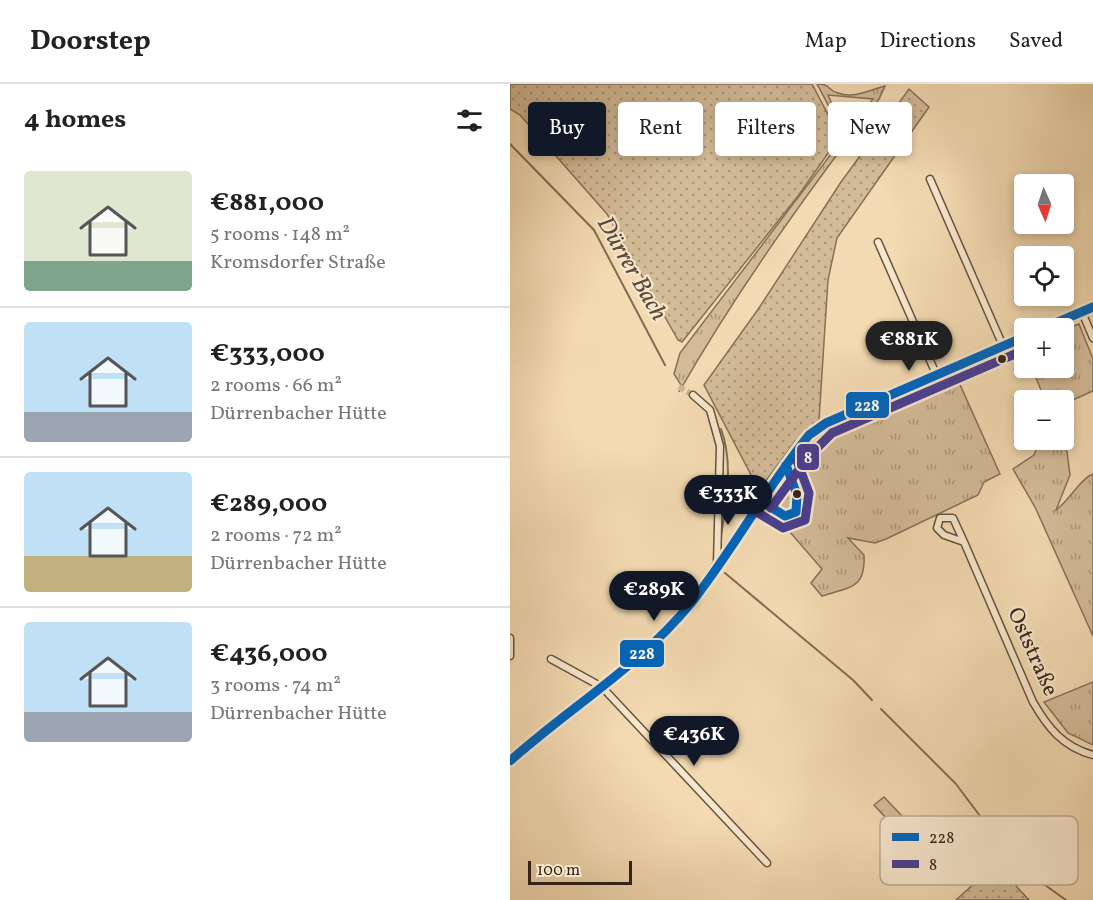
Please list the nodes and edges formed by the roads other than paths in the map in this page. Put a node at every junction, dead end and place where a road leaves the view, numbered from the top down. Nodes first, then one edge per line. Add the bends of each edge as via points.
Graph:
1 (930, 179) dead end
2 (878, 242) dead end
3 (1093, 307) edge
4 (1082, 312) junction
5 (1068, 318) edge
6 (1093, 338) edge
7 (1014, 341) edge
8 (1003, 346) junction
9 (936, 374) junction
10 (693, 395) tunnel mouth
11 (964, 542) junction
12 (717, 566) junction
13 (510, 638) edge
14 (510, 656) edge
15 (551, 659) dead end
16 (602, 687) junction
17 (1093, 755) edge
18 (510, 761) edge
19 (767, 863) dead end

1 - 8 street
2 - 9 street
3 - 4 street
4 - 5 street
4 - 6 street
7 - 8 street
8 - 9 street
9 - 12 street via 826,423 809,435
10 - 12 street via 710,410 720,446
11 - 11 street, Oststraße via 952,518 940,518 940,533
11 - 17 street, Oststraße via 1044,720 1068,745
12 - 16 street via 691,603
13 - 14 street
15 - 16 street
16 - 18 street
16 - 19 street

